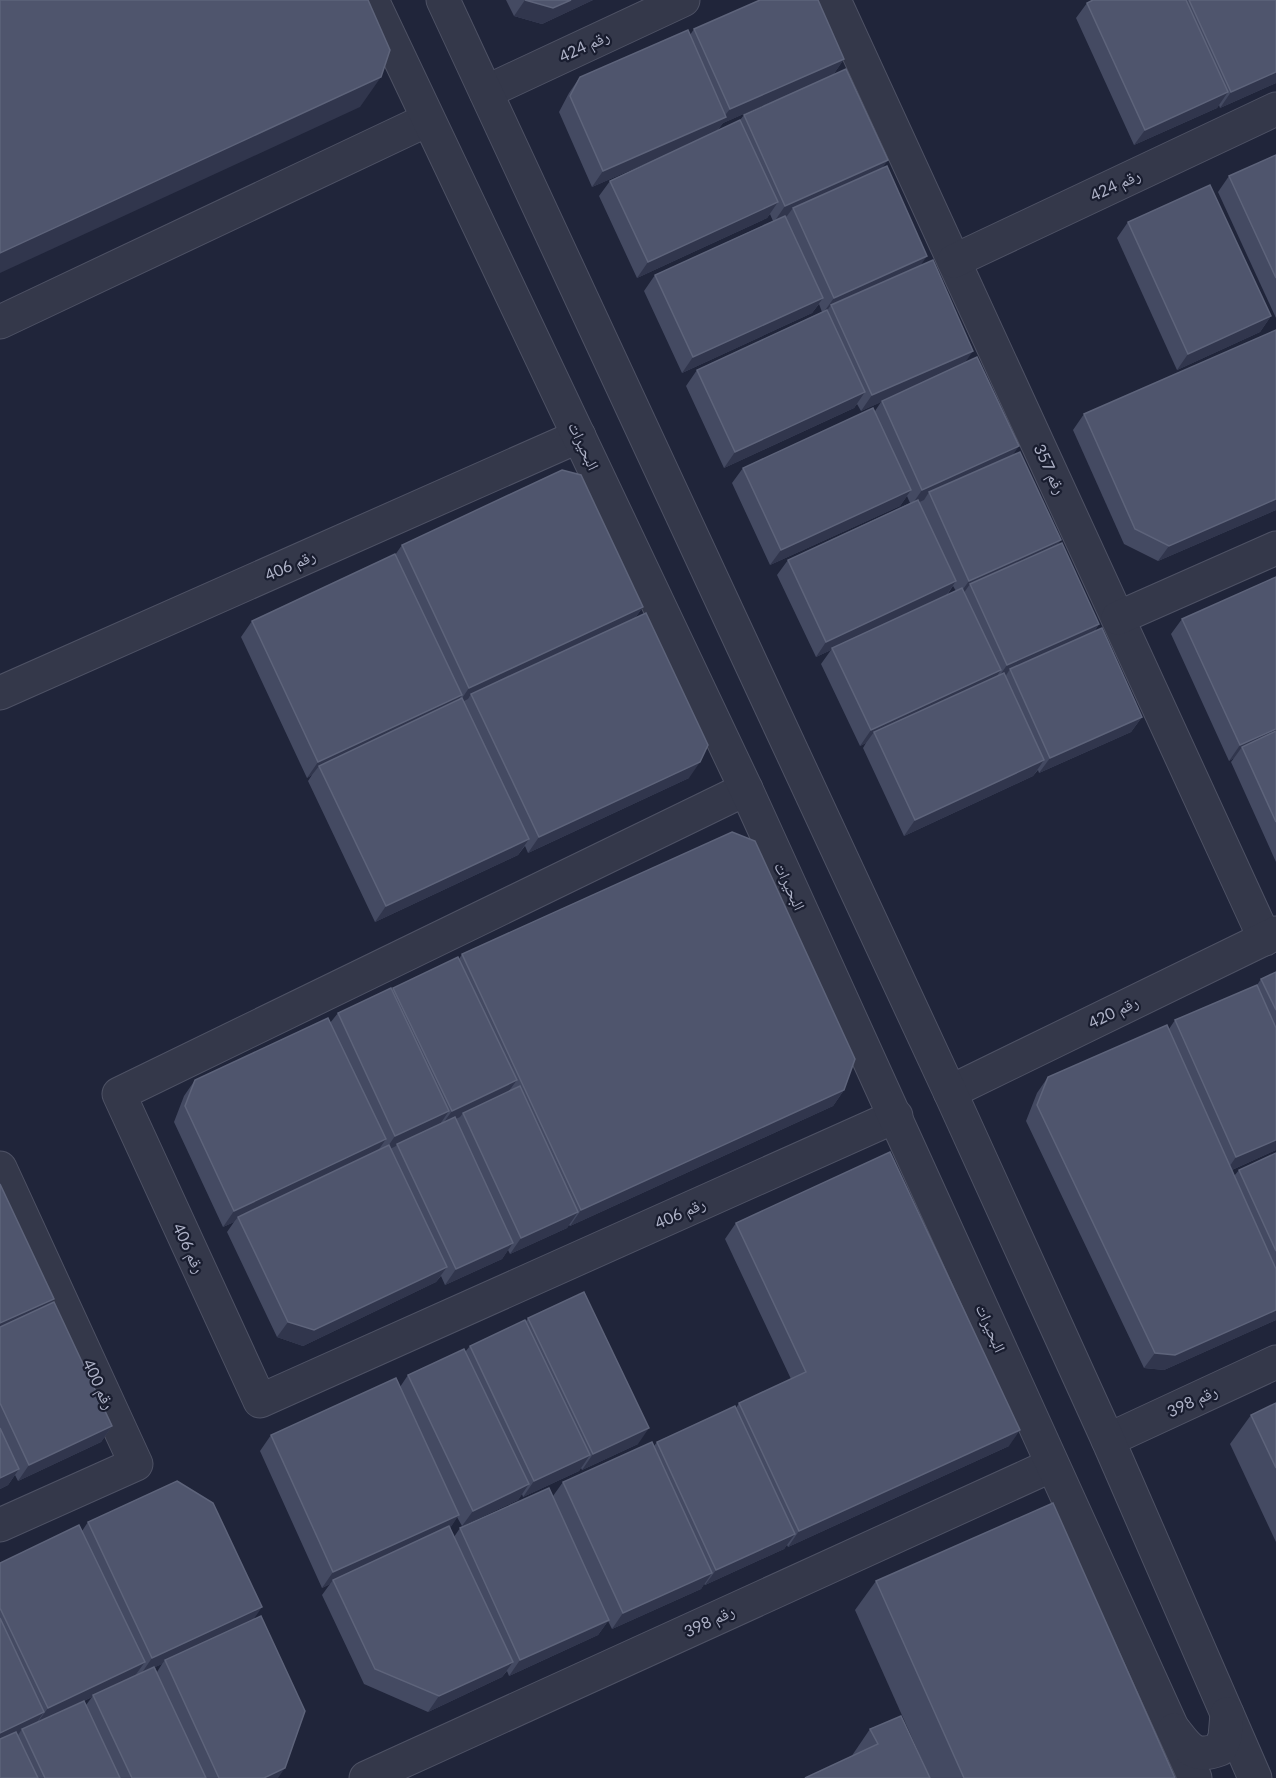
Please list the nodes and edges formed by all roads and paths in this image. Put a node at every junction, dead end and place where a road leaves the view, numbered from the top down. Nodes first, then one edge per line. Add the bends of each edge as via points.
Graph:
1 (372, 0) edge
2 (443, 0) edge
3 (683, 0) edge
4 (834, 0) edge
5 (486, 92) junction
6 (1276, 109) edge
7 (427, 120) junction
8 (954, 261) junction
9 (0, 322) edge
10 (579, 436) junction
11 (1276, 548) edge
12 (1118, 618) junction
13 (0, 693) edge
14 (746, 789) junction
15 (1270, 936) edge
16 (950, 1092) junction
17 (896, 1116) junction
18 (0, 1168) edge
19 (1276, 1362) edge
20 (1108, 1440) junction
21 (1052, 1465) junction
22 (0, 1525) edge
23 (1227, 1714) junction
24 (1173, 1728) junction
25 (366, 1778) edge
26 (1194, 1778) edge
27 (1255, 1778) edge

1 - 7 street, البحيرات
2 - 5 street
3 - 5 street, رقم 424
4 - 8 street, رقم 357
5 - 16 street
6 - 8 street, رقم 424
7 - 9 street
7 - 10 street, البحيرات
8 - 12 street, رقم 357
10 - 13 street, رقم 406
10 - 14 street, البحيرات
11 - 12 street
12 - 15 street, رقم 357
14 - 17 street, البحيرات
14 - 17 street, رقم 406 via 119,1094 260,1401
15 - 16 street, رقم 420
16 - 20 street
17 - 21 street, البحيرات
18 - 22 street, رقم 400 via 136,1464
19 - 20 street, رقم 398
20 - 23 street
21 - 24 street, البحيرات
21 - 25 street, رقم 398
23 - 24 street via 1220,1749 1206,1754 1186,1746
23 - 27 street
24 - 26 street, البحيرات

